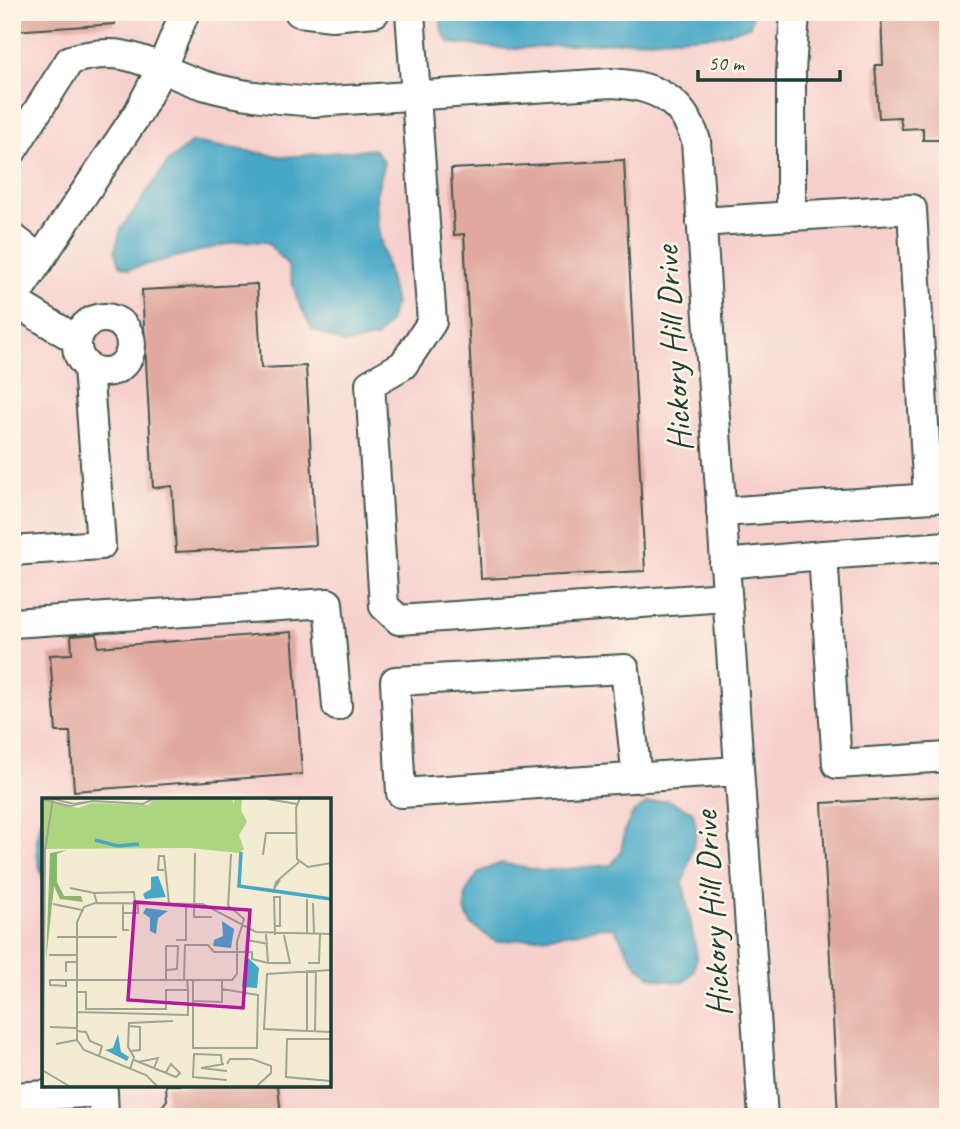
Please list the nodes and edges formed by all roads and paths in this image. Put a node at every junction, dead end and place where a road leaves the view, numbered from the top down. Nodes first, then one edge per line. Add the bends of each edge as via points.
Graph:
1 (185, 12) edge
2 (299, 12) edge
3 (375, 12) edge
4 (410, 12) edge
5 (795, 12) edge
6 (162, 67) junction
7 (417, 95) junction
8 (12, 151) edge
9 (790, 216) junction
10 (701, 222) junction
11 (12, 237) edge
12 (40, 259) junction
13 (12, 301) edge
14 (77, 340) junction
15 (88, 367) junction
16 (938, 497) edge
17 (721, 512) junction
18 (948, 546) edge
19 (12, 551) edge
20 (823, 555) junction
21 (724, 564) junction
22 (726, 597) junction
23 (12, 623) edge
24 (337, 706) dead end
25 (948, 757) edge
26 (738, 771) junction
27 (637, 778) junction
28 (12, 1097) edge
29 (104, 1117) edge
30 (763, 1117) edge

1 - 6 street
2 - 3 street via 332,16
4 - 7 street
5 - 9 street
6 - 7 street, Hickory Hill Drive via 201,84 281,100
6 - 8 street, Hickory Hill Drive via 127,54 91,54 70,60
6 - 12 street via 138,113
7 - 10 street, Hickory Hill Drive via 611,83 653,89 672,100 692,128
7 - 22 street via 432,322 403,365 370,384 384,606 399,620
9 - 10 street
9 - 16 street via 912,209
10 - 17 street, Hickory Hill Drive
11 - 12 street
12 - 13 street
13 - 14 street
14 - 15 street via 79,355
14 - 15 street via 87,324 104,317 128,330 131,349 123,365 106,372
15 - 19 street via 101,545
16 - 17 street
17 - 21 street, Hickory Hill Drive
18 - 20 street
20 - 21 street
20 - 25 street via 837,764
21 - 22 street, Hickory Hill Drive
22 - 26 street, Hickory Hill Drive
23 - 24 street via 328,603
26 - 27 street
26 - 30 street, Hickory Hill Drive
27 - 27 street via 401,793 395,681 625,669
28 - 29 street via 103,1092

